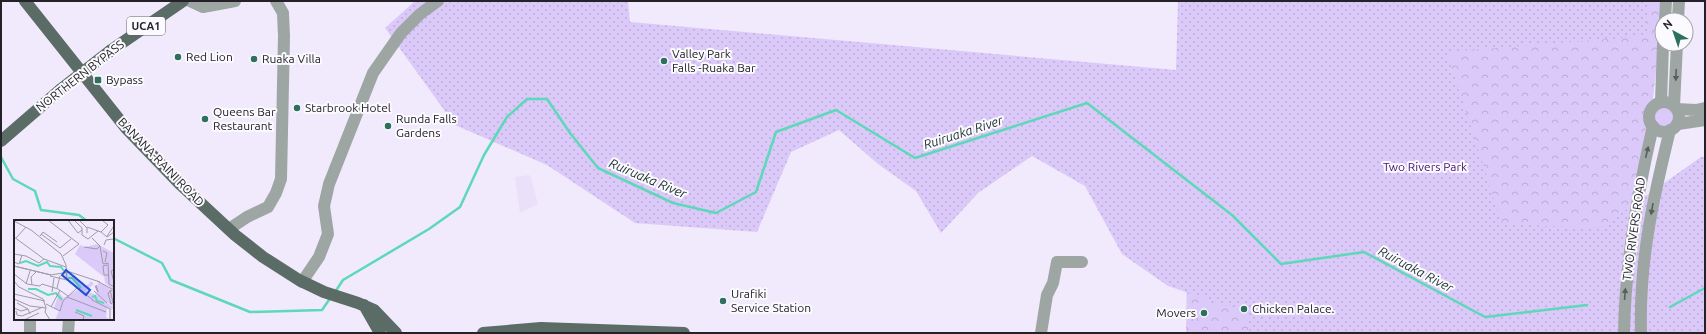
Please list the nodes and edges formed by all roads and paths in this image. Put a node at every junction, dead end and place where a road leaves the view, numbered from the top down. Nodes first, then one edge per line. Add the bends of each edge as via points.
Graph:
1 (25, 1) edge
2 (183, 1) edge
3 (190, 1) edge
4 (276, 1) edge
5 (438, 1) edge
6 (1666, 1) edge
7 (1679, 1) edge
8 (230, 2) edge
9 (1665, 12) edge
10 (1678, 12) edge
11 (1663, 52) edge
12 (1677, 52) edge
13 (1661, 102) junction
14 (1676, 108) junction
15 (1705, 108) edge
16 (1705, 120) edge
17 (1653, 126) junction
18 (1674, 127) junction
19 (1, 141) edge
20 (229, 229) junction
21 (1082, 262) dead end
22 (302, 282) junction
23 (364, 305) junction
24 (30, 320) edge
25 (69, 320) edge
26 (1641, 320) junction
27 (373, 321) junction
28 (1624, 327) edge
29 (540, 331) edge
30 (662, 332) edge
31 (30, 333) edge
32 (68, 333) edge
33 (369, 333) edge
34 (380, 333) edge
35 (396, 333) edge
36 (484, 333) edge
37 (684, 333) edge
38 (1041, 333) edge
39 (1641, 333) edge

1 - 20 main road, BANANA-RAINI ROAD via 126,128 194,198
2 - 19 main road, NORTHERN BYPASS / UCA1, bridge via 110,51
3 - 8 street via 203,7
4 - 20 street via 283,13 284,36 281,179 268,207
5 - 22 street via 401,33 373,73 329,184 324,206 328,234 318,257
6 - 9 street
7 - 10 street
11 - 13 street
12 -> 14 street
13 - 14 street
13 - 17 street via 1651,107 1649,113 1648,118
14 - 15 street
14 - 18 street via 1679,119
16 - 18 street
17 - 18 street via 1661,131
28 -> 17 street, TWO RIVERS ROAD via 1631,235
18 -> 26 street, TWO RIVERS ROAD via 1654,192 1646,240
20 - 22 main road, BANANA-RAINI ROAD via 263,257
21 - 38 street via 1057,262 1053,283 1047,295
22 - 23 main road, BANANA-RAINI ROAD
23 - 27 main road
23 - 35 main road, BANANA-RAINI ROAD via 374,310
24 - 31 street
25 - 32 street
26 - 28 street
26 - 39 street, TWO RIVERS ROAD
27 - 33 main road
27 - 34 main road
29 - 30 main road
29 - 36 main road
30 - 37 main road

